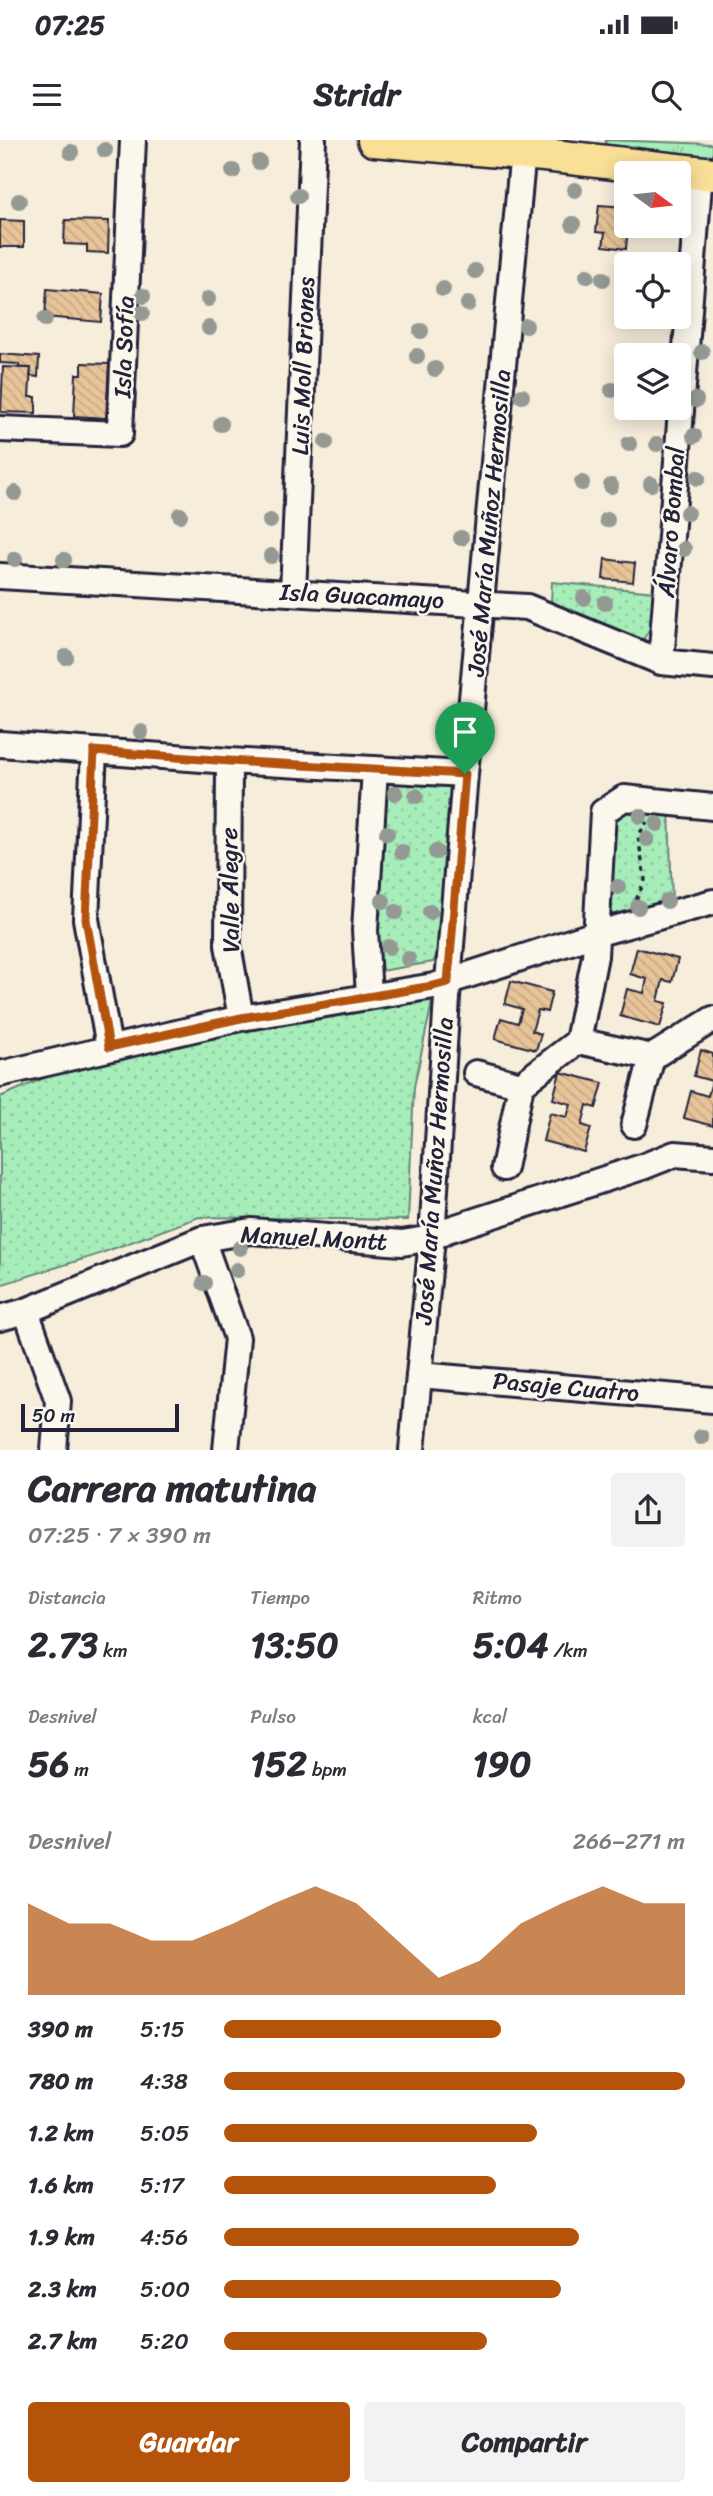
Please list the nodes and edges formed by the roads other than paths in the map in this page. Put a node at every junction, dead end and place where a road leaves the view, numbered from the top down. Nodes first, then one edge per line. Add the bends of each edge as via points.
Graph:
1 (133, 140) edge
2 (313, 140) edge
3 (373, 140) edge
4 (523, 147) edge
5 (706, 173) edge
6 (0, 429) edge
7 (0, 576) edge
8 (293, 592) junction
9 (481, 603) junction
10 (661, 662) junction
11 (713, 667) edge
12 (0, 744) edge
13 (94, 751) junction
14 (229, 761) junction
15 (375, 769) junction
16 (465, 774) junction
17 (713, 807) edge
18 (713, 902) edge
19 (595, 934) junction
20 (448, 982) junction
21 (369, 995) junction
22 (241, 1018) junction
23 (713, 1019) edge
24 (578, 1041) junction
25 (109, 1047) junction
26 (652, 1057) junction
27 (0, 1073) edge
28 (476, 1073) dead end
29 (521, 1085) junction
30 (634, 1125) dead end
31 (713, 1157) edge
32 (504, 1168) dead end
33 (432, 1238) junction
34 (202, 1239) junction
35 (26, 1311) junction
36 (0, 1318) edge
37 (419, 1375) junction
38 (713, 1400) edge
39 (54, 1450) edge
40 (226, 1450) edge
41 (412, 1450) edge

1 - 6 street, Isla Sofía via 120,434
2 - 8 street, Luis Moll Briones
3 - 4 main road
4 - 5 main road
4 - 9 street, José María Muñoz Hermosilla
5 - 10 street, Álvaro Bombal
7 - 8 street, Isla Guacamayo
8 - 9 street, Isla Guacamayo
9 - 10 street, Isla Guacamayo via 527,607
9 - 16 street, José María Muñoz Hermosilla
10 - 11 street, Isla Guacamayo
12 - 13 street
13 - 14 street
13 - 25 street via 86,919
14 - 15 street
14 - 22 street, Valle Alegre via 228,945
15 - 16 street
15 - 21 street via 365,930
16 - 20 street, José María Muñoz Hermosilla
17 - 19 street via 624,798 603,812
18 - 19 street
19 - 20 street
19 - 24 street
20 - 21 street
20 - 33 street, José María Muñoz Hermosilla
21 - 22 street
22 - 25 street
23 - 26 street
24 - 26 street
24 - 29 street
25 - 27 street
26 - 30 street
28 - 29 street
29 - 32 street
31 - 33 street, Manuel Montt via 675,1154
33 - 34 street, Manuel Montt via 402,1243 251,1231
33 - 37 street, José María Muñoz Hermosilla
34 - 35 street, Manuel Montt
34 - 40 street via 237,1338
35 - 36 street, Manuel Montt
35 - 39 street via 58,1401
37 - 38 street, Pasaje Cuatro
37 - 41 street, José María Muñoz Hermosilla

